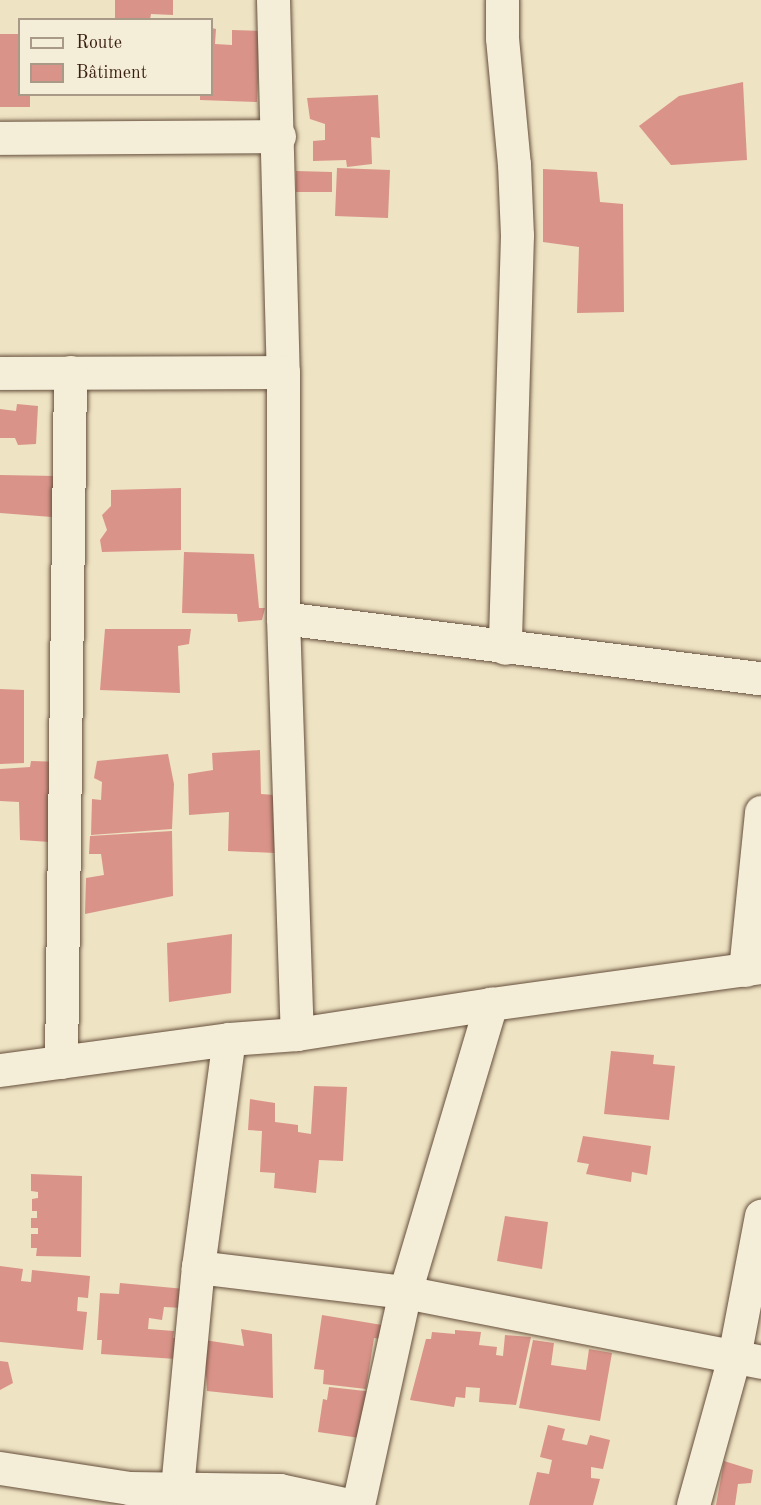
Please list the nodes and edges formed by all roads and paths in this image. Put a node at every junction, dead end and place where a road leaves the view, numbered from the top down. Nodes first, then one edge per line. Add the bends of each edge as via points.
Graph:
1 (273, 0) edge
2 (501, 0) edge
3 (279, 136) junction
4 (0, 138) edge
5 (70, 372) junction
6 (283, 372) junction
7 (0, 373) edge
8 (283, 618) junction
9 (504, 648) junction
10 (761, 678) edge
11 (761, 812) edge
12 (753, 968) edge
13 (491, 1004) junction
14 (297, 1034) junction
15 (230, 1039) junction
16 (61, 1062) junction
17 (0, 1070) edge
18 (761, 1216) edge
19 (198, 1267) junction
20 (405, 1292) junction
21 (748, 1359) edge
22 (0, 1467) edge
23 (177, 1488) junction
24 (349, 1505) edge
25 (358, 1505) edge
26 (693, 1505) edge

1 - 3 street
2 - 9 street via 517,235
3 - 4 street
3 - 6 street
5 - 6 street
5 - 7 street
5 - 16 street
6 - 8 street
8 - 9 street
8 - 14 street
9 - 10 street
11 - 12 street
12 - 13 street
13 - 14 street
13 - 20 street
14 - 15 street
15 - 16 street
15 - 19 street
16 - 17 street
18 - 21 street
19 - 20 street
19 - 23 street
20 - 21 street
20 - 25 street
21 - 26 street
22 - 23 street via 129,1488
23 - 24 street via 280,1490

